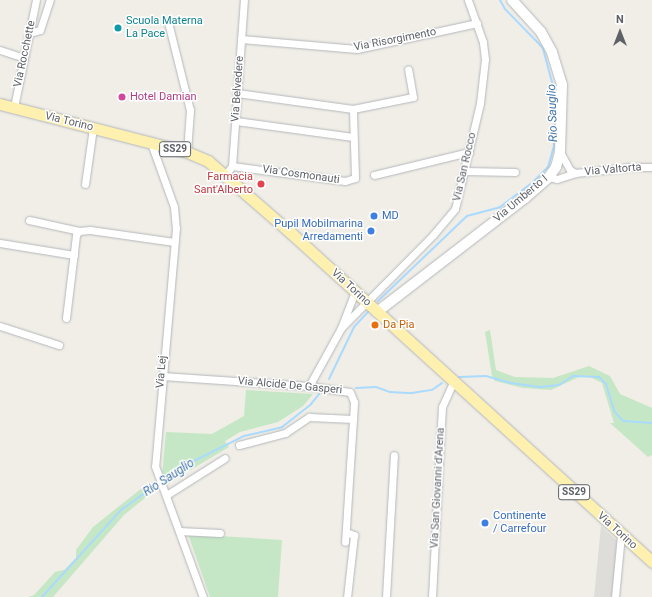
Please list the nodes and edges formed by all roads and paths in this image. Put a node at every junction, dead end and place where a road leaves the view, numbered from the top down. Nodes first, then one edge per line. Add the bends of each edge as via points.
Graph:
1 (36, 0) edge
2 (50, 0) edge
3 (244, 0) edge
4 (468, 0) edge
5 (512, 0) edge
6 (168, 22) dead end
7 (477, 23) junction
8 (29, 33) junction
9 (241, 39) junction
10 (0, 50) edge
11 (24, 58) junction
12 (408, 69) dead end
13 (237, 93) junction
14 (0, 104) edge
15 (14, 107) junction
16 (353, 109) junction
17 (236, 121) junction
18 (94, 128) junction
19 (353, 137) junction
20 (151, 143) junction
21 (187, 152) junction
22 (469, 152) junction
23 (560, 152) junction
24 (232, 166) junction
25 (652, 167) edge
26 (464, 171) junction
27 (515, 172) dead end
28 (575, 172) junction
29 (225, 175) junction
30 (374, 175) dead end
31 (549, 177) junction
32 (85, 184) dead end
33 (29, 220) dead end
34 (79, 231) junction
35 (174, 242) junction
36 (0, 243) edge
37 (74, 255) junction
38 (355, 291) junction
39 (367, 302) junction
40 (377, 312) junction
41 (66, 318) dead end
42 (0, 326) edge
43 (341, 328) junction
44 (59, 345) dead end
45 (162, 376) junction
46 (452, 382) junction
47 (310, 386) junction
48 (353, 419) junction
49 (239, 445) dead end
50 (394, 455) dead end
51 (225, 458) dead end
52 (168, 494) junction
53 (179, 531) junction
54 (346, 532) junction
55 (220, 533) dead end
56 (621, 535) junction
57 (345, 542) dead end
58 (652, 562) edge
59 (203, 597) edge
60 (348, 597) edge
61 (386, 597) edge
62 (432, 597) edge
63 (615, 597) edge

1 - 8 street, Via Rocchette
2 - 8 street via 40,30
3 - 9 street, Via Belvedere
4 - 7 street, Via San Rocco
5 - 23 street, Via Umberto I via 541,32 552,52 562,85
6 - 21 street via 190,110
7 - 9 street, Via Risorgimento via 356,50
7 - 22 street, Via San Rocco via 484,42 485,59
8 - 11 street, Via Rocchette
9 - 13 street, Via Belvedere
10 - 11 street
11 - 15 street, Via Rocchette
12 - 16 street via 413,97
13 - 16 street
13 - 17 street, Via Belvedere
14 - 15 main road, Via Torino / SS29
15 - 18 main road, Via Torino / SS29
16 - 19 street, Via Cosmonauti
17 - 19 street
17 - 24 street, Via Belvedere
18 - 20 main road, Via Torino / SS29
18 - 32 street
19 - 24 street, Via Cosmonauti via 354,178 351,180
20 - 21 main road, Via Torino / SS29
20 - 35 street, Via Lej via 174,207
21 - 29 main road, Via Torino / SS29 via 208,161
22 - 26 street, Via San Rocco
22 - 30 street
23 - 28 street, Via Valtorta via 565,163
23 - 31 street, Via Umberto I via 556,167
24 - 29 street
25 - 28 street, Via Valtorta
26 - 27 street
26 - 39 street, Via San Rocco via 455,209 433,236
28 - 31 street, Via Valtorta via 557,179
29 - 38 main road, Via Torino / SS29
31 - 40 street, Via Umberto I
33 - 34 street
34 - 35 street via 90,230
34 - 37 street via 76,235
35 - 45 street, Via Lej
36 - 37 street
37 - 41 street
38 - 39 main road, Via Torino / SS29
38 - 43 street
39 - 40 main road, Via Torino / SS29
39 - 43 street, Via San Rocco
40 - 46 main road, Via Torino / SS29
42 - 44 street
43 - 47 street
45 - 47 street, Via Alcide De Gasperi
45 - 52 street, Via Lej via 155,466
46 - 56 main road, Via Torino / SS29
46 - 62 street, Via San Giovanni d'Arena via 442,407
47 - 48 street, Via Alcide De Gasperi via 350,392 354,402
48 - 49 street via 308,417 285,433
48 - 54 street, Via Alcide De Gasperi
50 - 61 street
51 - 52 street
52 - 53 street, Via Lej
53 - 55 street
53 - 59 street, Via Lej
54 - 57 street, Via Alcide De Gasperi
54 - 60 street, Via Alcide De Gasperi via 354,535
56 - 58 main road, Via Torino / SS29
56 - 63 street

